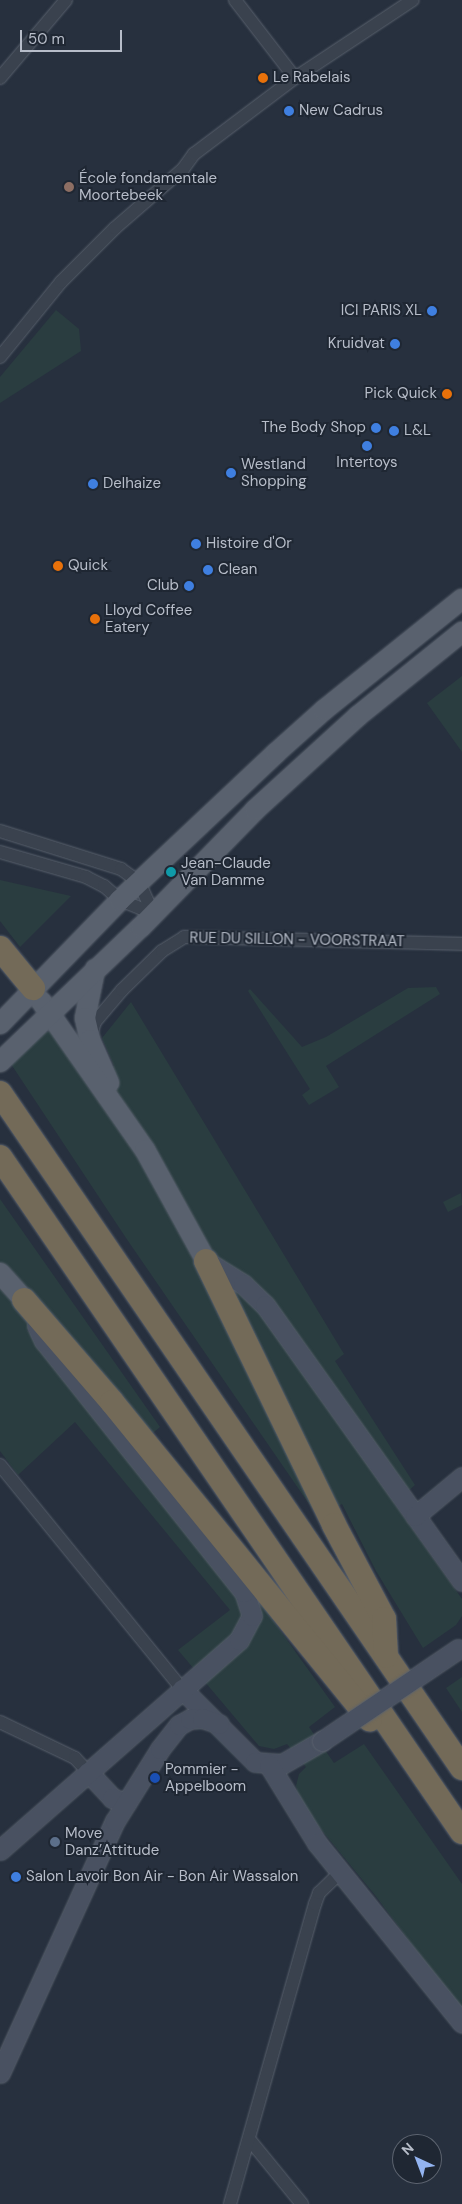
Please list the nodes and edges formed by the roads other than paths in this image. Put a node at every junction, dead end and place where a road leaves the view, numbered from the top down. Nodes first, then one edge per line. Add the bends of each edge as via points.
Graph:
1 (66, 0) edge
2 (235, 0) edge
3 (413, 0) edge
4 (0, 78) edge
5 (295, 78) junction
6 (0, 357) edge
7 (462, 599) edge
8 (462, 632) edge
9 (0, 831) edge
10 (0, 852) edge
11 (139, 882) junction
12 (120, 900) junction
13 (153, 914) junction
14 (462, 944) edge
15 (0, 948) edge
16 (96, 968) junction
17 (33, 988) junction
18 (48, 1013) junction
19 (0, 1024) edge
20 (90, 1040) junction
21 (0, 1062) edge
22 (0, 1093) edge
23 (115, 1105) junction
24 (2, 1160) edge
25 (206, 1261) junction
26 (0, 1274) edge
27 (24, 1300) junction
28 (1, 1467) edge
29 (462, 1477) edge
30 (415, 1516) junction
31 (462, 1581) edge
32 (460, 1648) edge
33 (386, 1658) junction
34 (182, 1689) junction
35 (0, 1722) edge
36 (219, 1724) junction
37 (269, 1765) junction
38 (462, 1768) edge
39 (88, 1772) junction
40 (431, 1787) junction
41 (126, 1802) junction
42 (462, 1832) edge
43 (0, 1850) edge
44 (341, 1872) junction
45 (462, 2023) edge
46 (0, 2073) edge
47 (249, 2139) junction
48 (230, 2204) edge
49 (302, 2204) edge

1 - 4 street
2 - 5 street
3 - 5 street
5 - 6 street via 194,154 183,169 115,228 34,312 24,330
7 - 11 main road via 324,710
8 - 13 main road via 401,679 303,765 210,853
9 - 11 street via 106,864
10 - 12 street via 86,878 104,886
11 - 12 main road
11 - 13 street
12 - 13 street
12 - 17 main road
13 - 16 main road
14 - 20 street, RUE DU SILLON - VOORSTRAAT via 184,937 162,951 110,1003 95,1022
15 - 17 highway
16 - 18 main road
16 - 20 main road via 85,1018
17 - 18 main road
17 - 19 main road
18 - 21 main road
18 - 23 main road
20 - 23 main road via 108,1078
22 - 33 highway
23 - 25 main road via 173,1198
24 - 40 highway
25 - 30 main road via 243,1284 265,1306
25 - 33 highway via 334,1525 384,1620
26 - 27 main road
27 - 34 main road via 44,1341 247,1597 252,1616 245,1632
27 - 40 highway via 172,1474 339,1684
28 - 34 street
29 - 30 main road
30 - 31 main road
32 - 37 main road, bridge via 300,1756 282,1764
33 - 38 highway
34 - 36 main road
34 - 39 main road
35 - 39 street via 75,1758
36 - 37 main road via 244,1753 255,1762
36 - 41 main road via 202,1718 178,1725
37 - 44 main road via 302,1822
39 - 41 main road via 112,1798
39 - 43 main road
40 - 42 highway
41 - 46 main road via 95,1862
44 - 45 main road
44 - 47 street via 319,1893 315,1904
47 - 48 street
47 - 49 street

